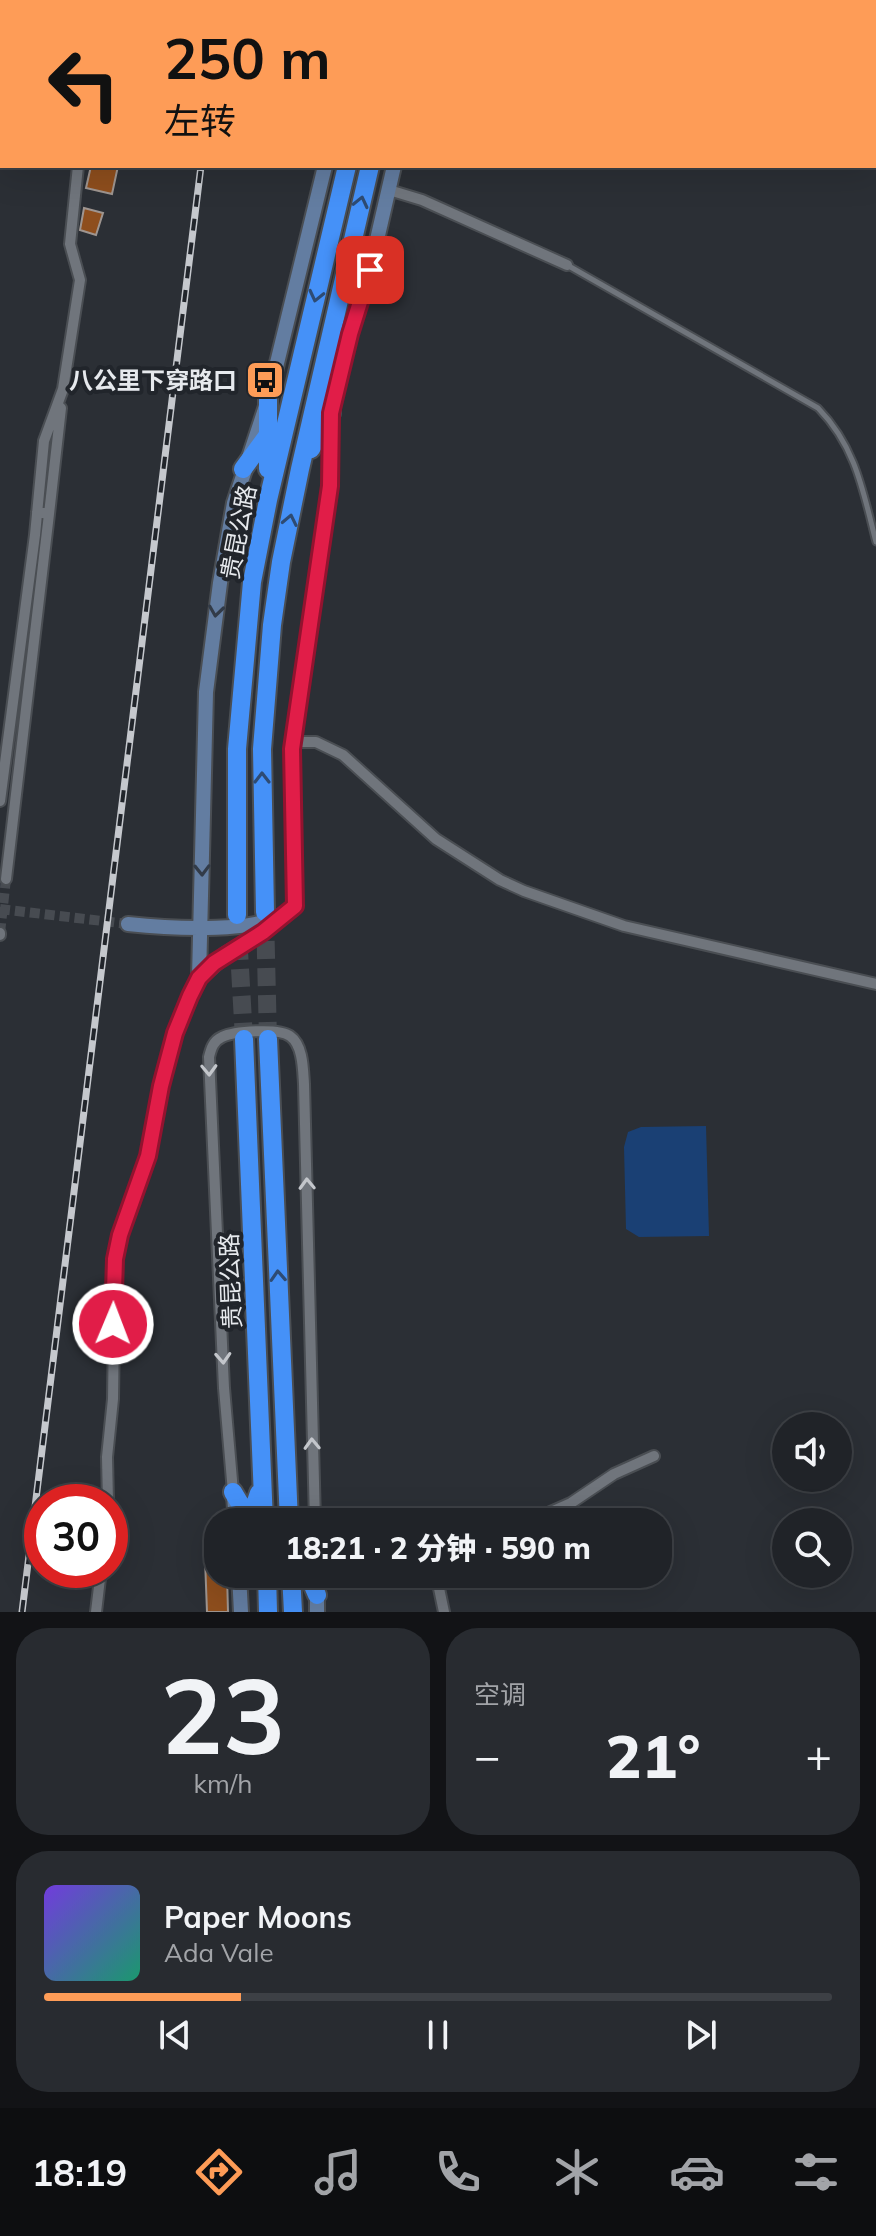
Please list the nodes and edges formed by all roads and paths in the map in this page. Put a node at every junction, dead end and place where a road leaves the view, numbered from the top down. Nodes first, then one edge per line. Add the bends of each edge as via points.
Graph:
1 (78, 168) edge
2 (325, 168) edge
3 (347, 168) edge
4 (370, 168) edge
5 (394, 168) edge
6 (389, 190) junction
7 (567, 265) joint
8 (293, 395) junction
9 (268, 400) junction
10 (331, 413) junction
11 (269, 434) junction
12 (243, 469) junction
13 (300, 469) junction
14 (268, 500) junction
15 (43, 513) junction
16 (876, 542) edge
17 (293, 742) junction
18 (0, 801) edge
19 (6, 879) dead end
20 (237, 915) tunnel mouth
21 (271, 915) junction
22 (128, 924) tunnel mouth
23 (200, 929) junction
24 (199, 978) junction
25 (876, 984) edge
26 (244, 1039) tunnel mouth
27 (268, 1039) tunnel mouth
28 (654, 1456) dead end
29 (108, 1484) edge
30 (233, 1492) joint
31 (242, 1508) edge
32 (254, 1508) edge
33 (288, 1508) edge
34 (315, 1508) edge
35 (560, 1508) edge
36 (99, 1588) edge
37 (240, 1588) edge
38 (267, 1588) edge
39 (439, 1588) edge
40 (96, 1612) edge
41 (241, 1612) edge
42 (268, 1612) edge
43 (444, 1612) edge

1 - 15 street via 70,244 80,280 63,390 44,441
2 - 9 street
3 -> 8 highway, 贵昆公路
13 -> 4 highway, 贵昆公路
5 - 6 street
6 - 7 street
6 - 10 street
7 - 16 lane via 818,408 852,456
8 - 11 highway
8 - 14 highway, 贵昆公路
9 - 11 highway
9 - 12 street
10 - 13 highway
10 - 17 street via 330,486
11 - 12 highway
11 - 14 highway
12 -> 23 street via 220,583 206,692
21 -> 13 highway, 贵昆公路 via 262,749 272,625
14 - 20 highway, 贵昆公路 via 252,582 241,688
15 - 18 street
15 - 19 street
17 - 21 street via 297,899 291,911
17 - 25 street via 316,742 343,755 436,839 524,891 624,926
21 - 23 street
21 - 24 street via 263,932
22 - 23 street
23 - 24 street
24 - 29 street via 175,1033 148,1156 115,1259
26 - 32 highway, 贵昆公路 via 261,1486
33 -> 27 highway, 贵昆公路
28 - 35 street
30 - 31 highway
34 -> 30 street via 304,1084 298,1046 292,1037 273,1031 221,1037 209,1057
36 - 40 street
37 - 41 street
38 - 42 highway
39 - 43 street

